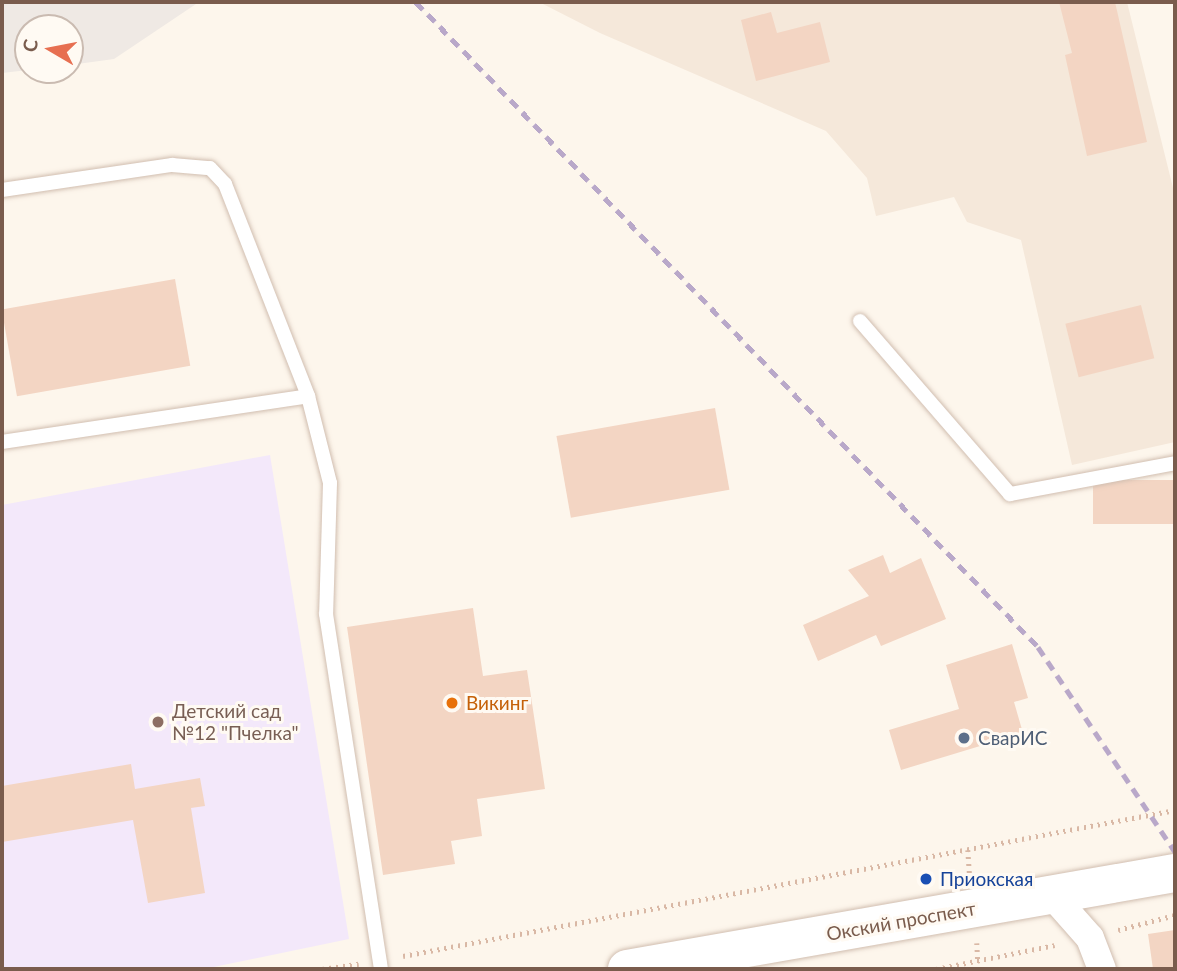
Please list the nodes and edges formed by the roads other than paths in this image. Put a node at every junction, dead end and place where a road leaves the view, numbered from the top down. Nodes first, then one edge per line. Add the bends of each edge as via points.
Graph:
1 (2, 190) edge
2 (860, 321) dead end
3 (308, 397) junction
4 (2, 442) edge
5 (1175, 463) edge
6 (1175, 873) edge
7 (1052, 895) junction
8 (381, 965) edge
9 (627, 969) edge
10 (1102, 969) edge

1 - 3 lane via 173,165 210,168 225,184
2 - 5 lane via 1010,494
3 - 4 lane
3 - 8 lane via 330,483 326,614
6 - 7 main road, Окский проспект
7 - 9 main road, Окский проспект
7 - 10 street via 1090,938

